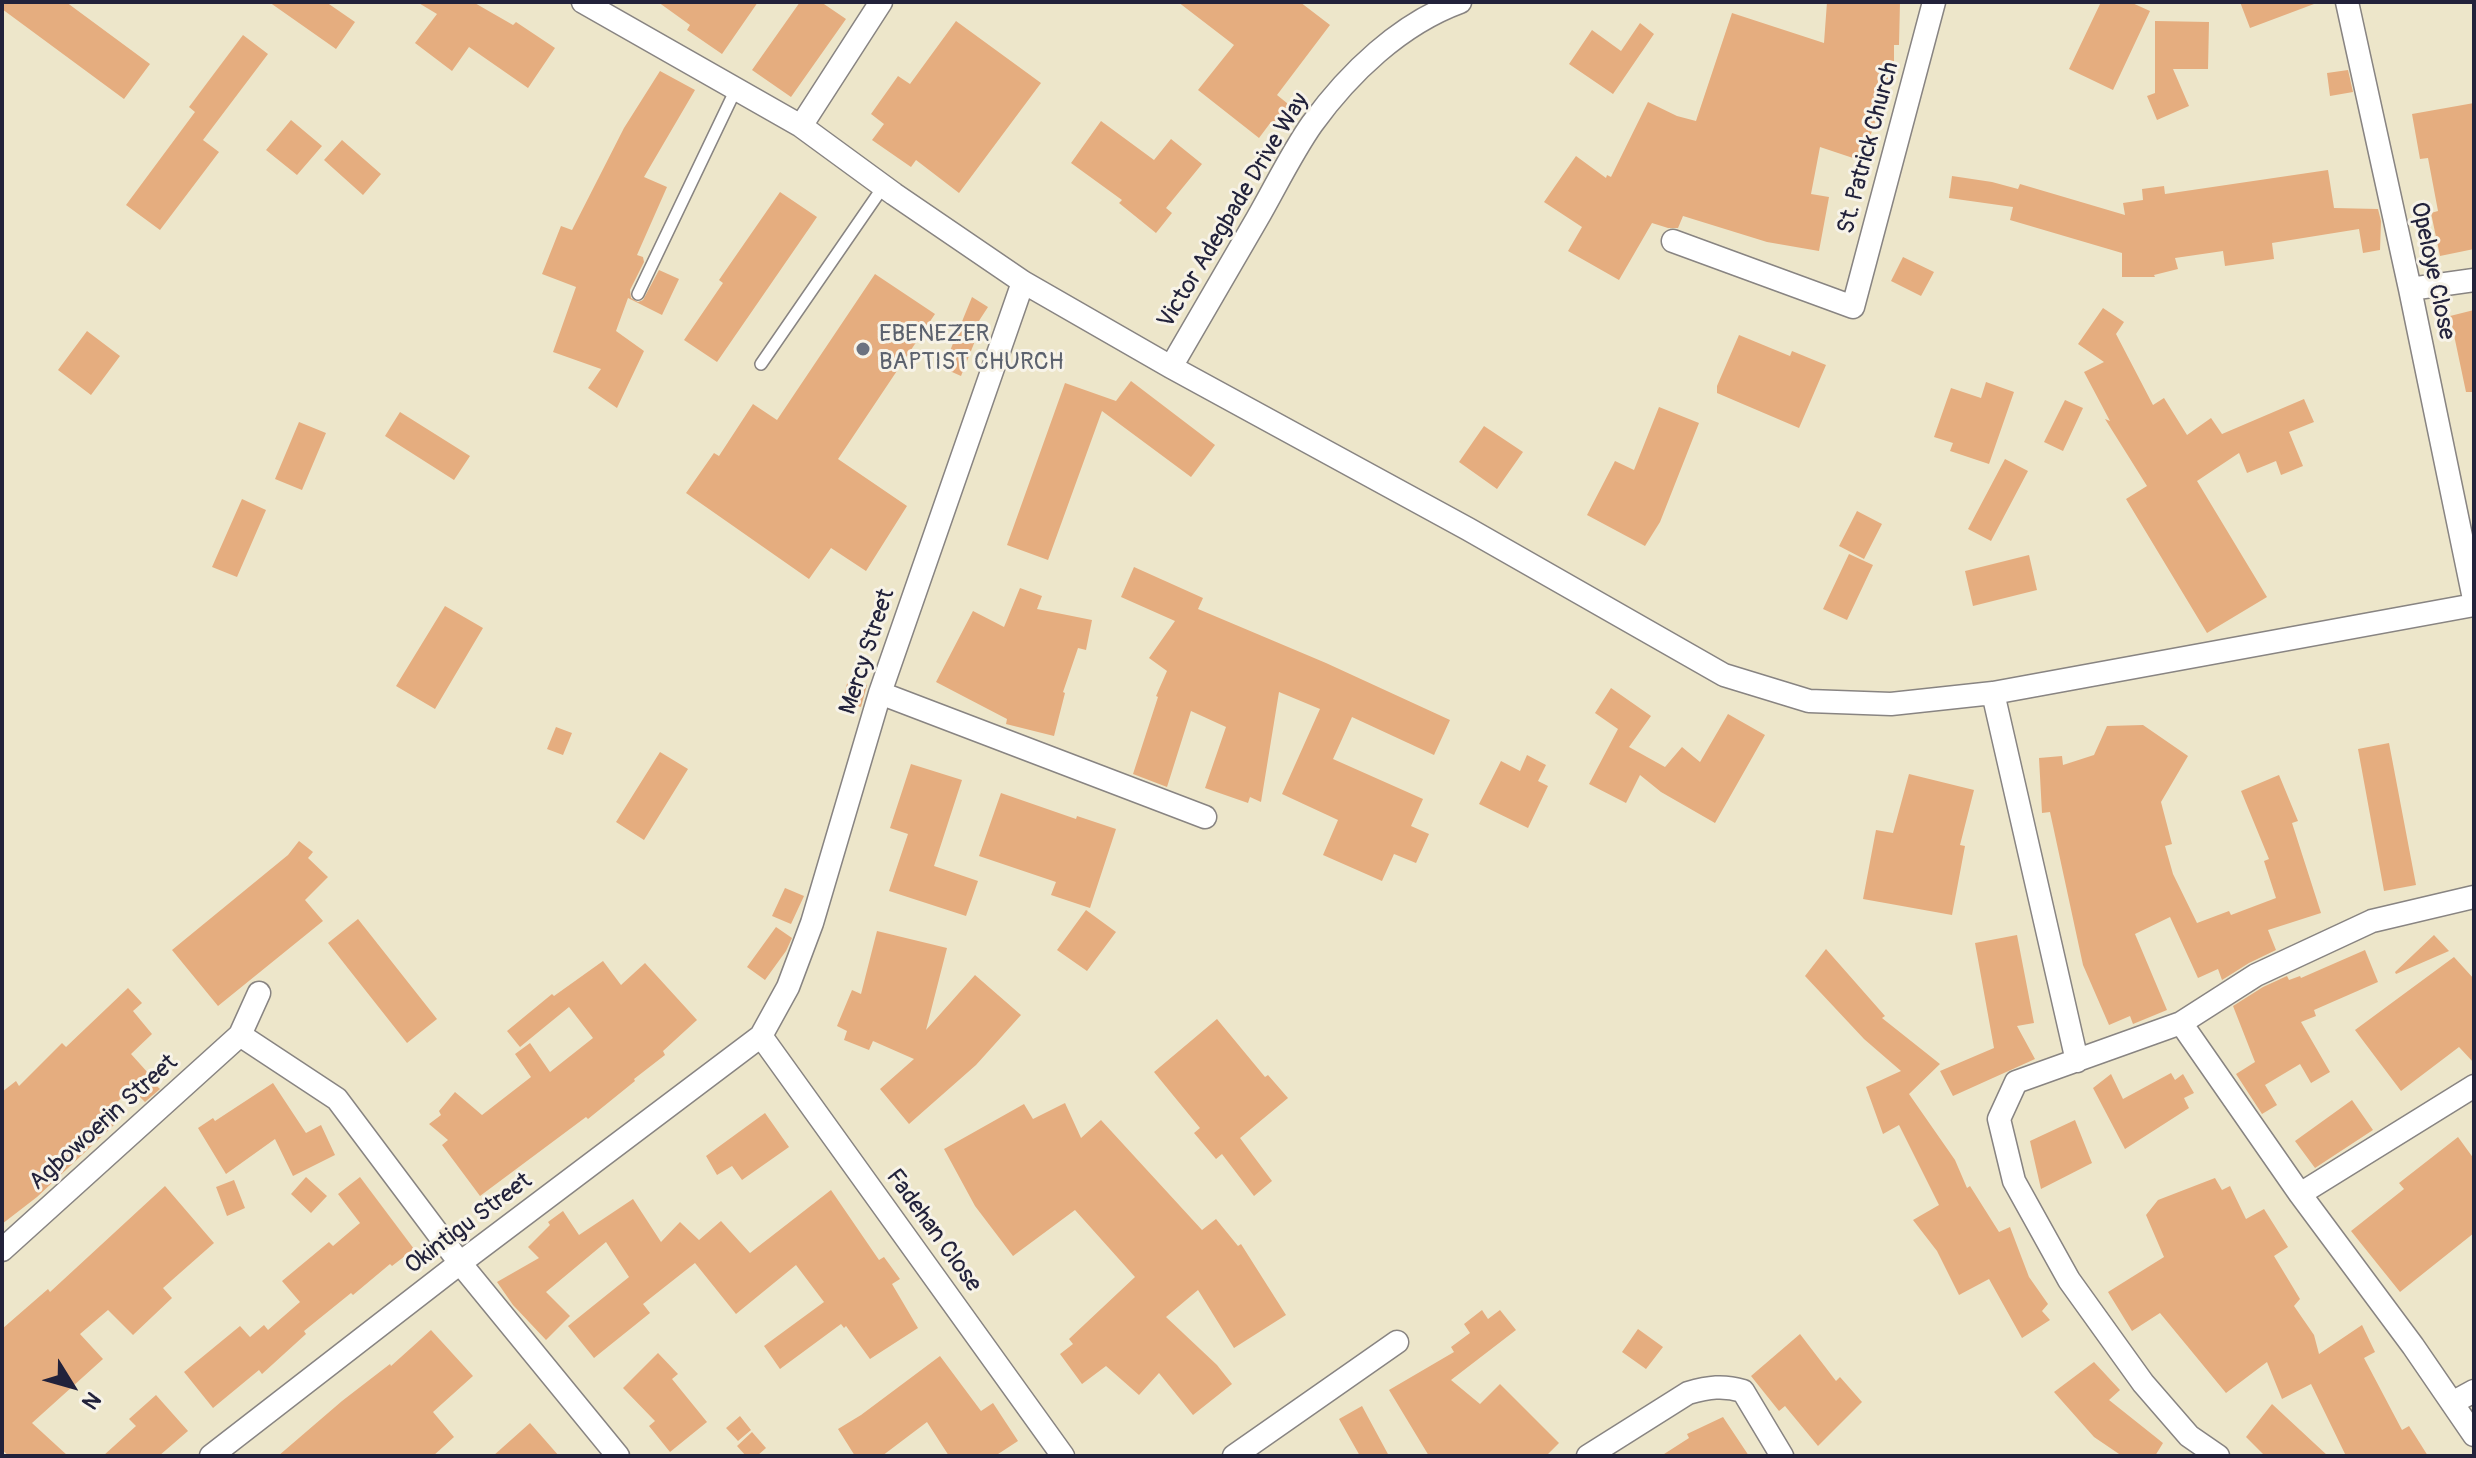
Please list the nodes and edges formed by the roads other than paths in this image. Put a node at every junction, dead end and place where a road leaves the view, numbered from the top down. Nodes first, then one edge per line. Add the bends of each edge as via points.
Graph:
1 (583, 2) edge
2 (881, 2) edge
3 (1460, 2) edge
4 (1934, 2) edge
5 (2347, 2) edge
6 (736, 89) junction
7 (801, 126) junction
8 (883, 187) junction
9 (1673, 241) dead end
10 (2474, 280) edge
11 (1023, 282) junction
12 (2410, 289) junction
13 (638, 294) dead end
14 (761, 364) dead end
15 (1171, 367) junction
16 (2474, 599) edge
17 (2474, 605) edge
18 (880, 693) junction
19 (1993, 693) junction
20 (1205, 817) dead end
21 (2474, 897) edge
22 (259, 993) dead end
23 (2181, 1023) junction
24 (240, 1035) junction
25 (761, 1036) junction
26 (2077, 1061) junction
27 (2474, 1086) edge
28 (2300, 1194) junction
29 (2, 1250) edge
30 (460, 1263) junction
31 (1397, 1342) dead end
32 (2474, 1391) edge
33 (2452, 1403) junction
34 (2474, 1435) edge
35 (211, 1456) edge
36 (618, 1456) edge
37 (1063, 1456) edge
38 (1234, 1456) edge
39 (1588, 1456) edge
40 (1782, 1456) edge
41 (2218, 1456) edge

1 - 6 street
2 - 7 street
3 - 15 street, Victor Adegbade Drive Way via 1410,27 1381,49 1311,125
4 - 9 street, St. Patrick Church via 1853,307
5 - 12 street, Opeloye Close
6 - 7 street
6 - 13 lane
7 - 8 street
8 - 11 street
8 - 14 lane
10 - 12 street
11 - 15 street
11 - 18 street, Mercy Street
12 - 16 street, Opeloye Close
15 - 19 street via 1724,675 1809,701 1891,704
17 - 19 street
18 - 20 street
18 - 25 street, Mercy Street via 812,923 788,987
19 - 26 street
21 - 23 street via 2372,921 2256,975
22 - 24 street
23 - 26 street
23 - 28 street
24 - 29 street, Agbowoerin Street
24 - 30 street via 337,1099
25 - 30 street, Okintigu Street
25 - 37 street, Fadehan Close
26 - 41 street via 2016,1082 1999,1119 2014,1181 2069,1280 2143,1383 2189,1436
27 - 28 street
28 - 33 street
30 - 35 street, Okintigu Street
30 - 36 street
31 - 38 street
32 - 33 street
33 - 34 street
39 - 40 street via 1688,1393 1726,1386 1743,1391

